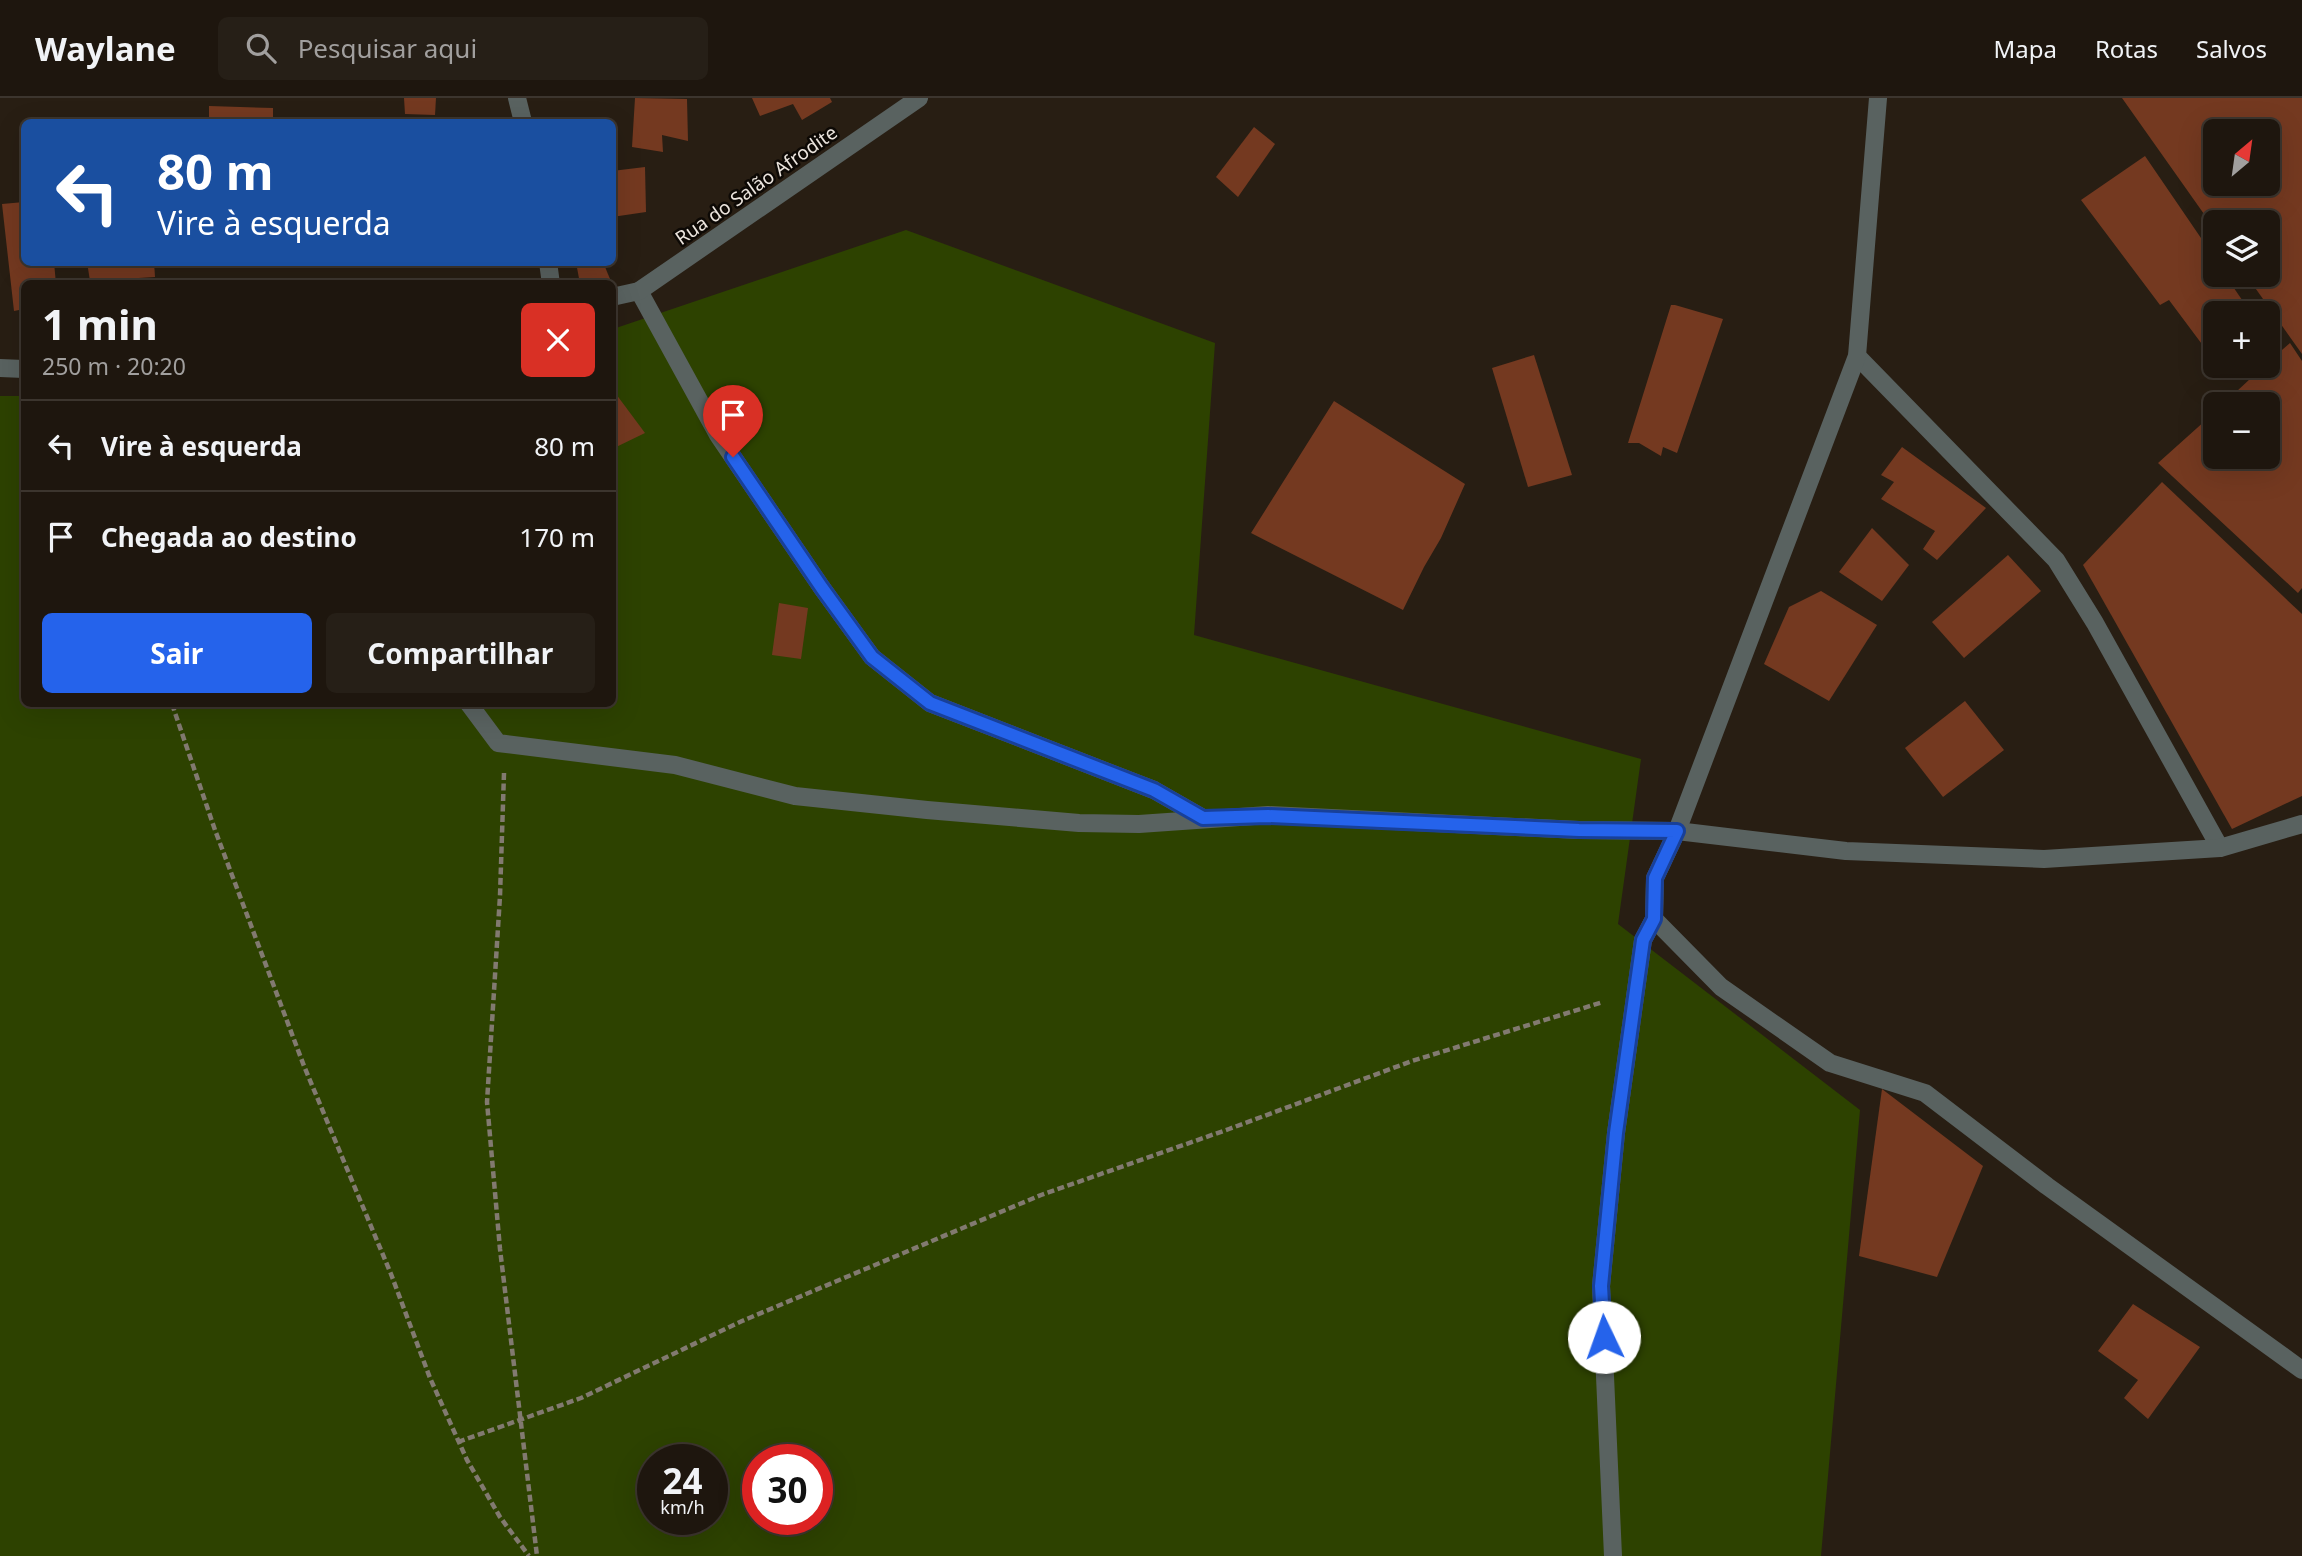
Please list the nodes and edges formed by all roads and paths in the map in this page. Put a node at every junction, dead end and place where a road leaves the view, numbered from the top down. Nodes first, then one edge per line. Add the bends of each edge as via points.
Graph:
1 (517, 98) edge
2 (919, 98) edge
3 (1878, 98) edge
4 (522, 119) edge
5 (639, 291) junction
6 (616, 296) edge
7 (1857, 355) junction
8 (0, 368) edge
9 (21, 369) edge
10 (173, 707) edge
11 (470, 707) edge
12 (498, 743) junction
13 (1203, 818) junction
14 (2302, 824) edge
15 (1677, 831) junction
16 (2220, 848) junction
17 (1654, 919) junction
18 (1635, 992) junction
19 (2302, 1370) edge
20 (521, 1419) junction
21 (458, 1442) junction
22 (528, 1556) edge
23 (537, 1556) edge
24 (1613, 1556) edge

1 - 4 street
2 - 5 street, Rua do Salão Afrodite
3 - 7 street
5 - 6 street, Rua do Salão Afrodite
5 - 13 street via 718,435 872,657 930,703 1154,790
7 - 15 street
7 - 16 street via 2056,560
8 - 9 street
10 - 21 path via 304,1066
11 - 12 street
12 - 13 street via 675,765 796,796 914,809 1079,823
12 - 20 path via 505,757 487,1102
13 - 15 street via 1268,816
14 - 16 street
15 - 16 street via 1846,851 2031,858
15 - 17 street via 1655,878
17 - 18 street via 1643,940
17 - 19 street via 1721,987 1830,1063 1925,1093
18 - 20 path via 1412,1061 1041,1195 742,1321 581,1398
18 - 24 street via 1601,1286
20 - 21 path
20 - 23 path
21 - 22 path

